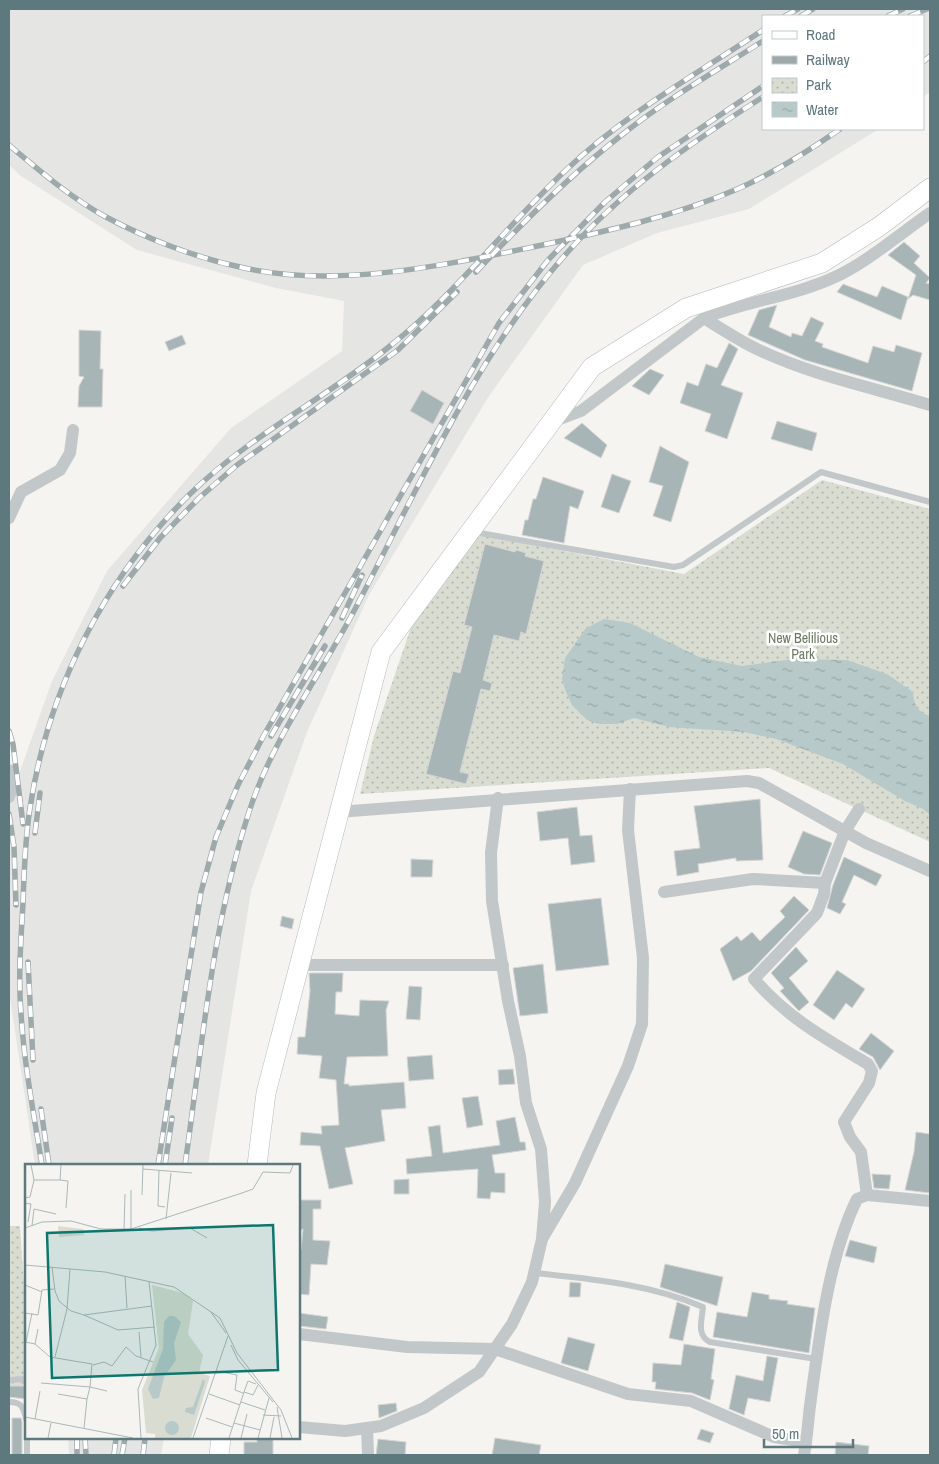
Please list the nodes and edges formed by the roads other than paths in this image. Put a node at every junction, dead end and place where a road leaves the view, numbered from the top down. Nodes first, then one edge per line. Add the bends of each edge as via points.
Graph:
1 (930, 188) edge
2 (930, 213) edge
3 (704, 318) junction
4 (930, 402) edge
5 (551, 422) junction
6 (73, 430) dead end
7 (930, 502) edge
8 (9, 518) edge
9 (471, 531) junction
10 (9, 770) edge
11 (630, 789) junction
12 (9, 797) edge
13 (498, 798) junction
14 (859, 810) dead end
15 (338, 812) junction
16 (845, 832) junction
17 (930, 871) edge
18 (825, 882) junction
19 (664, 892) dead end
20 (299, 965) junction
21 (503, 965) junction
22 (257, 1164) edge
23 (867, 1195) junction
24 (930, 1200) edge
25 (542, 1239) junction
26 (534, 1272) junction
27 (300, 1334) edge
28 (496, 1349) junction
29 (816, 1359) junction
30 (25, 1379) edge
31 (9, 1380) edge
32 (9, 1402) edge
33 (25, 1405) edge
34 (300, 1427) edge
35 (367, 1428) junction
36 (27, 1439) edge
37 (221, 1439) edge
38 (806, 1442) junction
39 (27, 1455) edge
40 (219, 1455) edge
41 (368, 1455) edge
42 (804, 1455) edge

1 - 5 main road via 880,226 822,263 686,308 592,367
2 - 3 street via 837,276
3 - 4 street via 742,342 781,360 820,374
3 - 5 street via 581,411
5 - 9 main road
6 - 8 street via 70,453 60,470 21,492
7 - 9 lane via 821,472 683,565 674,567
9 - 15 main road via 381,652
10 - 12 street via 12,784
11 - 13 street
11 - 16 street via 747,781
11 - 25 street via 628,830 643,958 642,1024 628,1066 579,1175
13 - 15 street
13 - 21 street via 491,853 492,901
14 - 16 street
15 - 20 main road
16 - 17 street
16 - 18 street
18 - 19 street via 753,879
18 - 23 street via 817,913 754,979 800,1024 868,1064 872,1071 869,1083 844,1122 861,1152
20 - 21 street
20 - 22 main road via 266,1093
21 - 25 street via 526,1103 541,1149 545,1202
23 - 24 street
23 - 29 street via 857,1199 844,1226
25 - 26 street
26 - 28 street via 512,1324
26 - 29 lane via 629,1286 691,1302 703,1307 700,1333 710,1342
27 - 28 street via 407,1347
28 - 35 street via 479,1372 443,1398 409,1416
28 - 38 street via 628,1394 691,1401 774,1437
29 - 38 street
30 - 31 lane
32 - 33 lane
34 - 35 street via 345,1431
35 - 41 street
36 - 39 lane
37 - 40 main road
38 - 42 street

